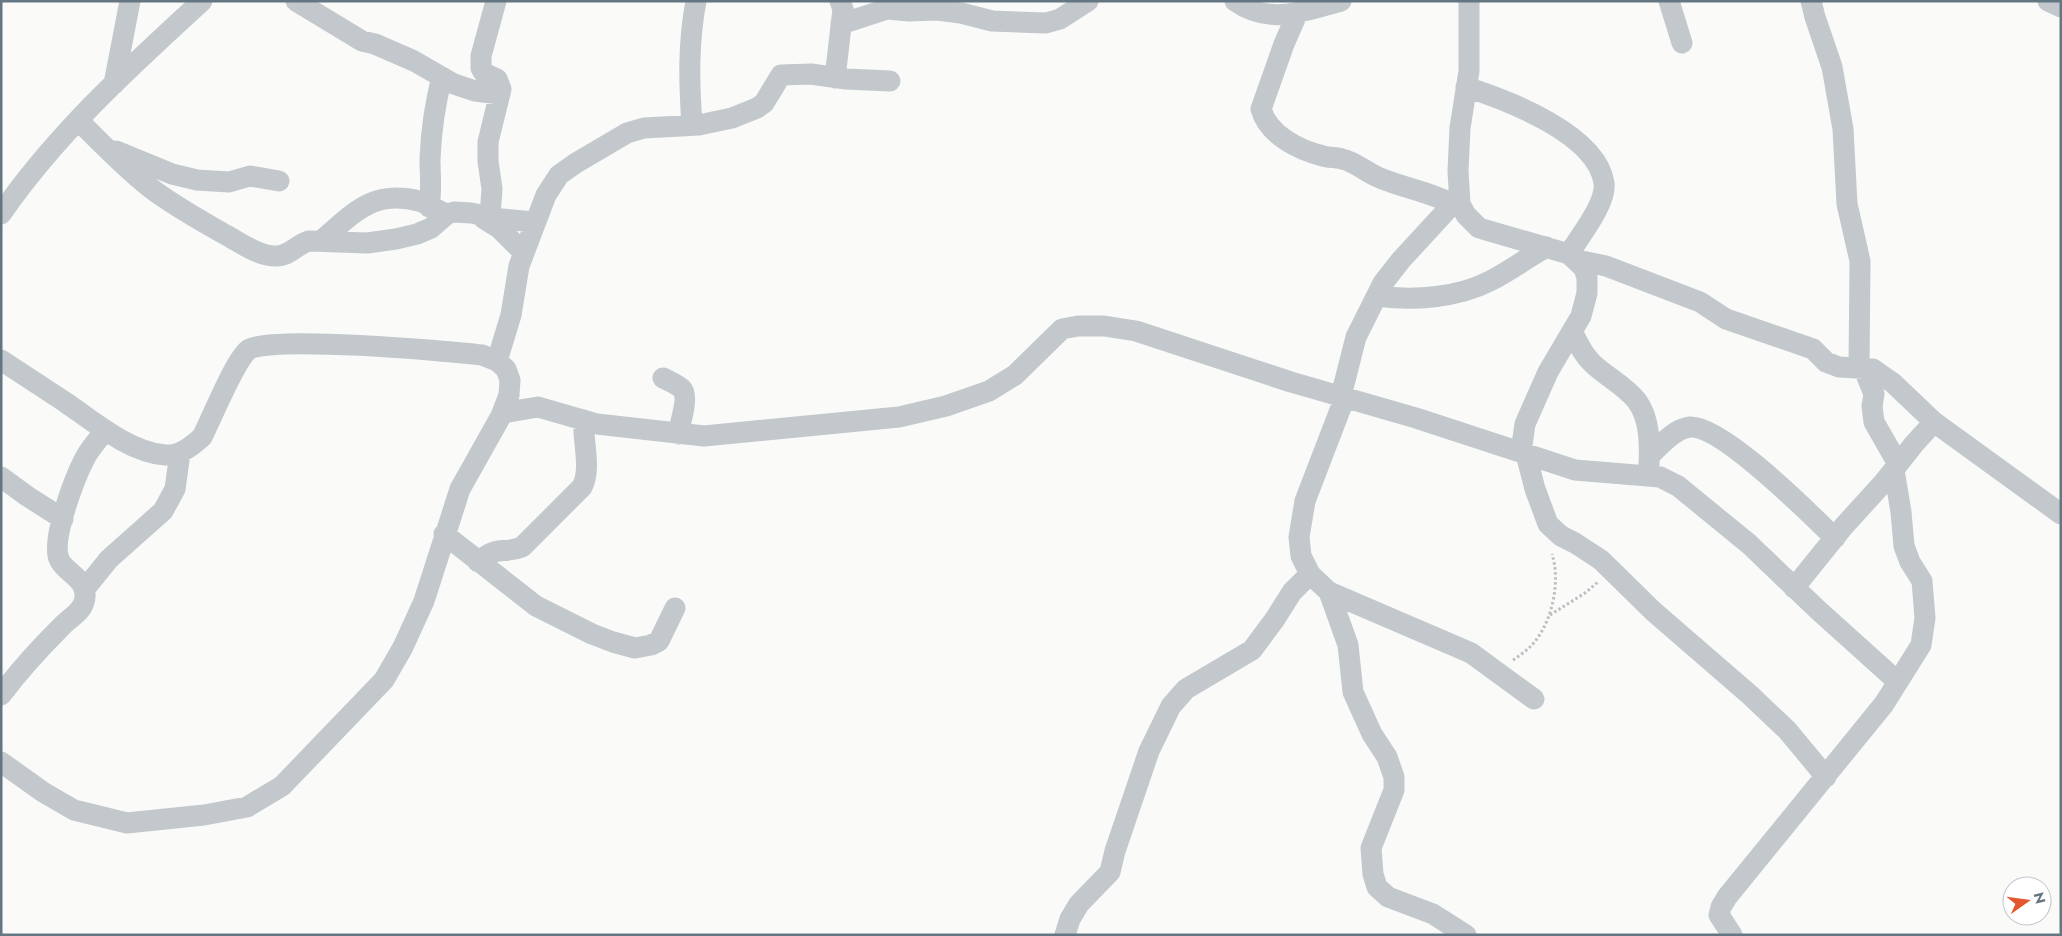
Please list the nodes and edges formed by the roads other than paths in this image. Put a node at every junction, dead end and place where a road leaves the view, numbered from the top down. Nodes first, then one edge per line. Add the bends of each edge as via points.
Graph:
1 (130, 1) edge
2 (202, 1) edge
3 (296, 1) edge
4 (496, 1) edge
5 (696, 1) edge
6 (840, 1) edge
7 (1088, 1) edge
8 (1234, 1) edge
9 (1342, 1) edge
10 (1469, 1) edge
11 (1669, 1) edge
12 (1812, 1) edge
13 (2048, 1) edge
14 (2061, 7) edge
15 (1298, 12) junction
16 (842, 24) junction
17 (1682, 43) dead end
18 (442, 78) junction
19 (835, 78) junction
20 (890, 81) dead end
21 (114, 84) junction
22 (1466, 87) junction
23 (500, 94) junction
24 (78, 120) junction
25 (692, 125) junction
26 (106, 149) junction
27 (279, 181) dead end
28 (1456, 201) junction
29 (438, 210) junction
30 (1, 214) edge
31 (482, 215) junction
32 (534, 222) junction
33 (321, 241) junction
34 (1547, 247) junction
35 (524, 253) junction
36 (1573, 257) junction
37 (1377, 296) junction
38 (1572, 331) junction
39 (1, 360) edge
40 (497, 361) junction
41 (1861, 367) junction
42 (663, 378) dead end
43 (1343, 396) junction
44 (502, 414) junction
45 (584, 420) junction
46 (1934, 422) junction
47 (105, 430) junction
48 (678, 434) junction
49 (180, 453) junction
50 (1524, 453) junction
51 (1649, 465) junction
52 (1896, 467) junction
53 (1, 477) edge
54 (2061, 514) edge
55 (63, 518) junction
56 (444, 534) junction
57 (1835, 538) junction
58 (478, 562) junction
59 (1310, 574) junction
60 (1794, 588) junction
61 (84, 590) junction
62 (1329, 592) junction
63 (675, 608) dead end
64 (1898, 682) junction
65 (1, 696) edge
66 (1534, 699) dead end
67 (1, 762) edge
68 (1826, 777) junction
69 (1066, 935) edge
70 (1466, 935) edge
71 (1732, 935) edge

1 - 21 street
2 - 21 street
3 - 18 street via 362,41 414,61
4 - 23 street via 480,62 484,73 497,79
5 - 25 street via 690,34
6 - 16 street
7 - 16 street via 1046,24 992,21 937,10 887,9
8 - 15 street via 1260,14 1278,16
9 - 15 street
10 - 22 street
11 - 17 street
12 - 41 street via 1832,67 1844,129 1850,224 1860,261
13 - 14 street
15 - 28 street via 1261,110 1264,120 1293,145 1324,156 1342,158 1377,178
16 - 19 street
18 - 23 street via 475,91
18 - 29 street via 431,146 432,185
19 - 20 street
19 - 25 street via 811,74 781,75 764,103 757,108 732,118
21 - 24 street
22 - 28 street
22 - 36 street via 1496,97 1564,130 1598,165 1604,184 1601,202
23 - 31 street via 488,142 492,189
24 - 26 street
24 - 30 street via 57,141
25 - 32 street via 644,128 597,149 559,175
26 - 27 street via 196,180 229,182 250,176
26 - 33 street via 158,192 198,219 264,255 277,257 294,250 302,242
28 - 34 street via 1479,228
28 - 37 street via 1401,260
29 - 31 street
29 - 33 street via 431,228 418,234 367,243
29 - 33 street via 400,198 383,199 366,204
31 - 32 street
31 - 35 street
32 - 35 street
34 - 36 street
34 - 37 street via 1490,281 1463,291 1422,297
35 - 40 street
36 - 38 street via 1584,268 1587,294 1581,316
36 - 41 street via 1606,266 1700,302 1726,319 1812,350 1826,362 1839,367
37 - 43 street via 1356,337
38 - 50 street via 1548,372 1524,424
38 - 51 street via 1592,363 1637,402 1647,424
39 - 47 street
40 - 44 street via 506,369 510,380
40 - 49 street via 482,355 367,346 282,343 255,346 239,361 202,437
41 - 46 street via 1881,374
41 - 52 street via 1874,394 1874,422
42 - 48 street via 684,392
43 - 48 street via 1136,331 1078,326 1062,328 1015,375 989,391 946,406 899,417 806,427 704,436
43 - 50 street
43 - 59 street via 1305,501 1299,537 1301,556
44 - 45 street via 538,407
44 - 56 street via 460,489
45 - 48 street
45 - 58 street via 586,479 582,487 522,547 489,553
46 - 52 street
46 - 54 street
47 - 49 street via 146,450 166,455
47 - 55 street via 86,457 72,487
49 - 61 street via 175,488 162,512 109,558
50 - 51 street via 1575,470
50 - 68 street via 1548,524 1561,536 1601,560 1653,611 1787,730
51 - 57 street via 1673,434 1690,427 1703,429 1757,465
51 - 60 street via 1660,477 1678,486 1749,544
52 - 57 street
52 - 64 street via 1904,546 1922,581 1925,618 1922,645
53 - 55 street
55 - 61 street via 57,542 59,560
56 - 58 street
56 - 67 street via 424,601 384,680 282,786 247,807 127,823 74,810
57 - 60 street
58 - 63 street via 536,606 592,634 635,648 659,641
59 - 62 street
59 - 69 street via 1292,592 1252,650 1186,689 1171,706 1149,751 1110,872 1079,904
60 - 64 street
61 - 65 street via 84,603 79,611 42,646
62 - 66 street via 1471,653
62 - 70 street via 1348,645 1353,692 1394,777 1394,790 1371,848 1377,887 1388,896 1433,914
64 - 68 street
68 - 71 street via 1753,863 1721,907 1719,916

